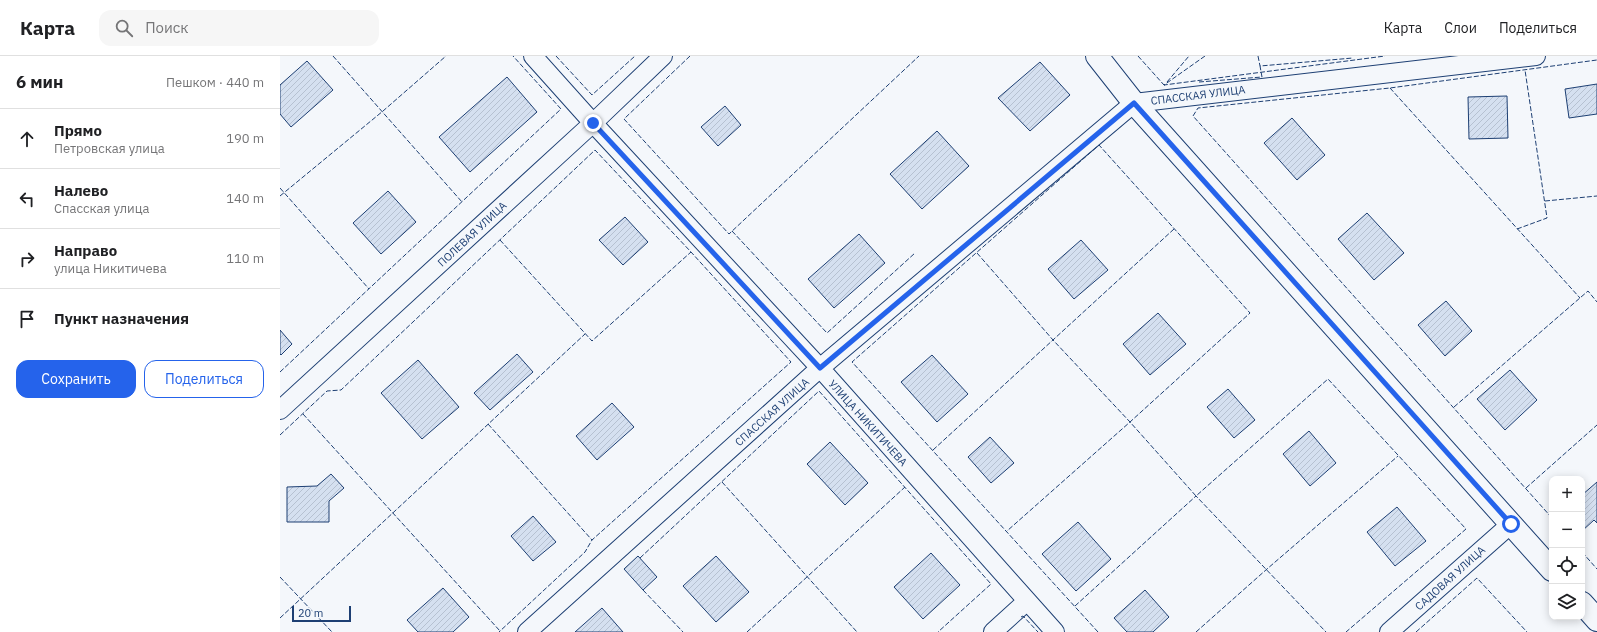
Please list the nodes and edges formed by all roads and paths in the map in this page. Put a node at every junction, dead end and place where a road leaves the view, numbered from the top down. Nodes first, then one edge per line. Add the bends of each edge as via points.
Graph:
1 (532, 56) edge
2 (663, 56) edge
3 (1097, 56) edge
4 (1536, 56) edge
5 (1134, 103) junction
6 (593, 123) junction
7 (820, 368) junction
8 (280, 410) edge
9 (1511, 524) junction
10 (1549, 567) edge
11 (1027, 601) junction
12 (1585, 606) edge
13 (1597, 620) edge
14 (527, 632) edge
15 (993, 632) edge
16 (1056, 632) edge
17 (1389, 632) edge

1 - 6 street, УЛИЦА НИКИТИЧЕВА
2 - 6 street, ПОЛЕВАЯ УЛИЦА
3 - 5 street
4 - 5 street, СПАССКАЯ УЛИЦА
5 - 7 street, СПАССКАЯ УЛИЦА
5 - 9 street
6 - 7 street, УЛИЦА НИКИТИЧЕВА
6 - 8 street, ПОЛЕВАЯ УЛИЦА
7 - 11 street, УЛИЦА НИКИТИЧЕВА
7 - 14 street, СПАССКАЯ УЛИЦА
9 - 10 street
9 - 17 street, САДОВАЯ УЛИЦА
11 - 15 street
11 - 16 street, УЛИЦА НИКИТИЧЕВА
12 - 13 street

